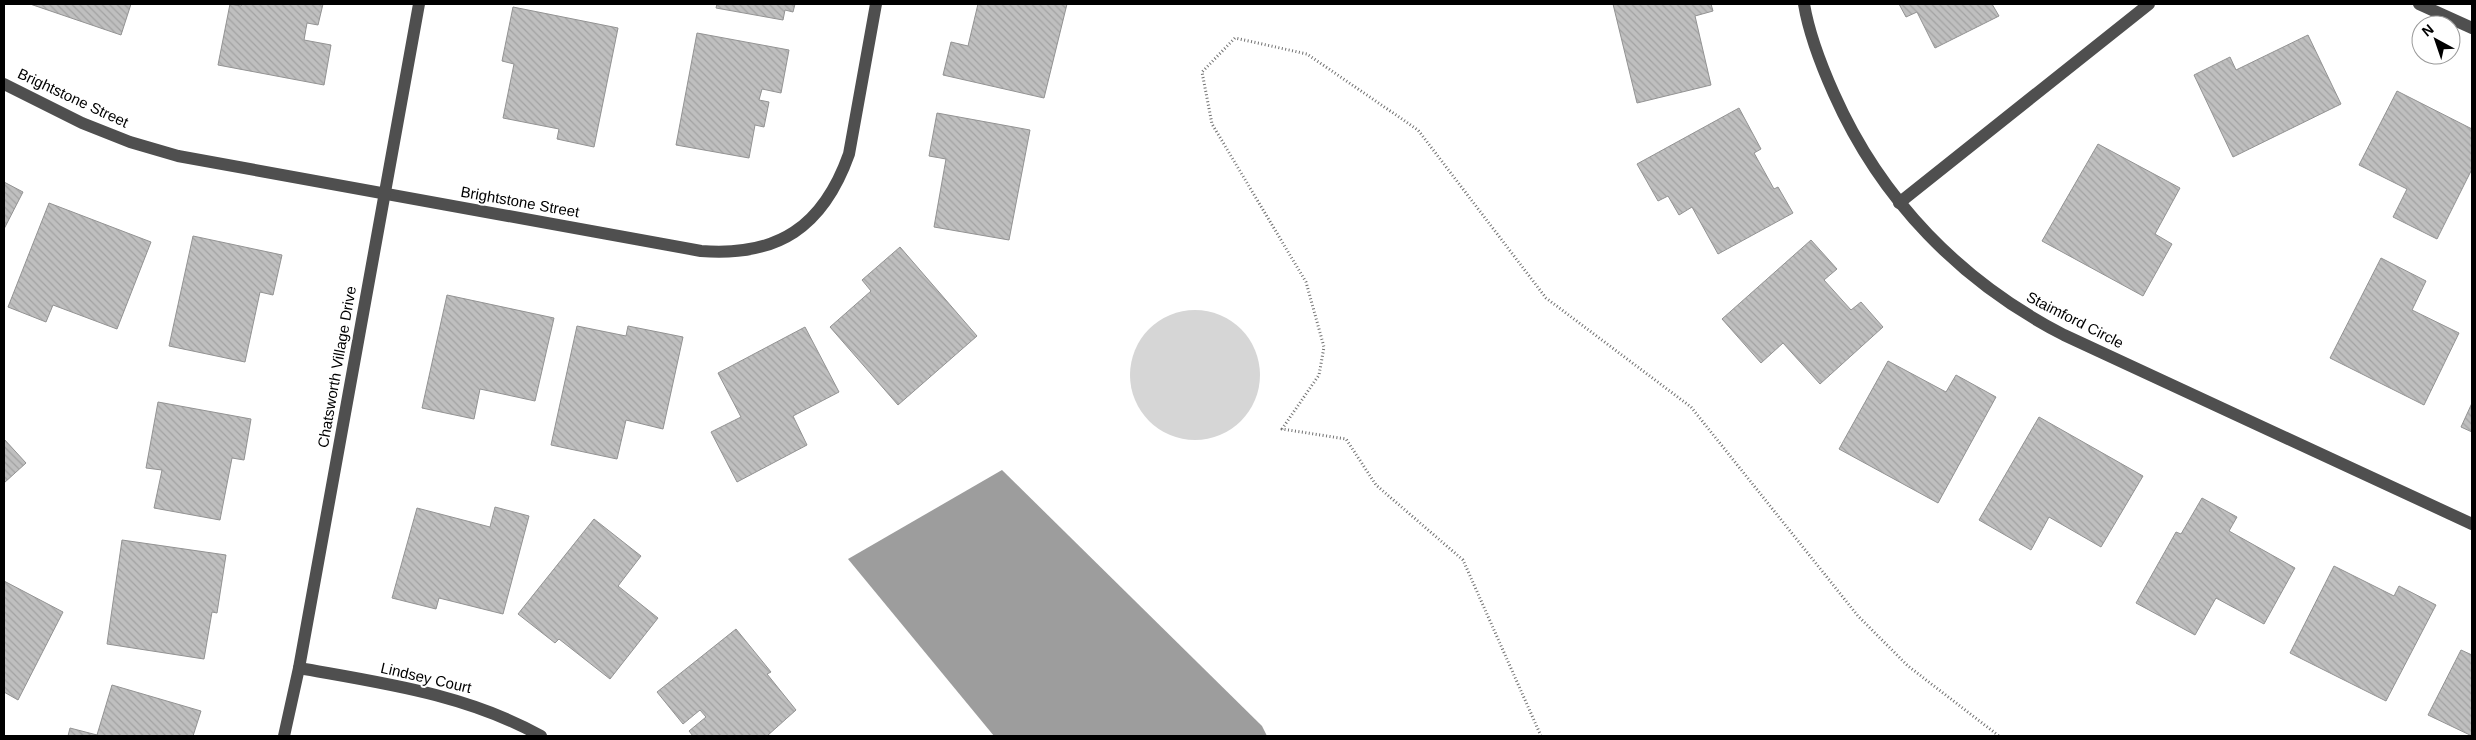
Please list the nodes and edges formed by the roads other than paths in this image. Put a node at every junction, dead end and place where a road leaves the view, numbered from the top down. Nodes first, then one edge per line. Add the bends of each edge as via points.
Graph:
1 (419, 4) edge
2 (876, 4) edge
3 (1804, 4) edge
4 (2149, 4) edge
5 (2420, 4) edge
6 (2472, 28) edge
7 (4, 84) edge
8 (385, 194) junction
9 (1899, 203) junction
10 (2472, 524) edge
11 (299, 668) junction
12 (284, 736) edge
13 (541, 736) edge

1 - 8 street, Chatsworth Village Drive
2 - 8 street, Brightstone Street via 849,154 841,177 813,217 773,244 733,253 701,251
3 - 9 street, Staimford Circle via 1822,68 1848,125
4 - 9 street
5 - 6 street
7 - 8 street, Brightstone Street via 82,123 178,156
8 - 11 street, Chatsworth Village Drive
9 - 10 street, Staimford Circle via 1936,245 1984,286 2040,323
11 - 12 street, Chatsworth Village Drive
11 - 13 street, Lindsey Court via 410,688 465,702

